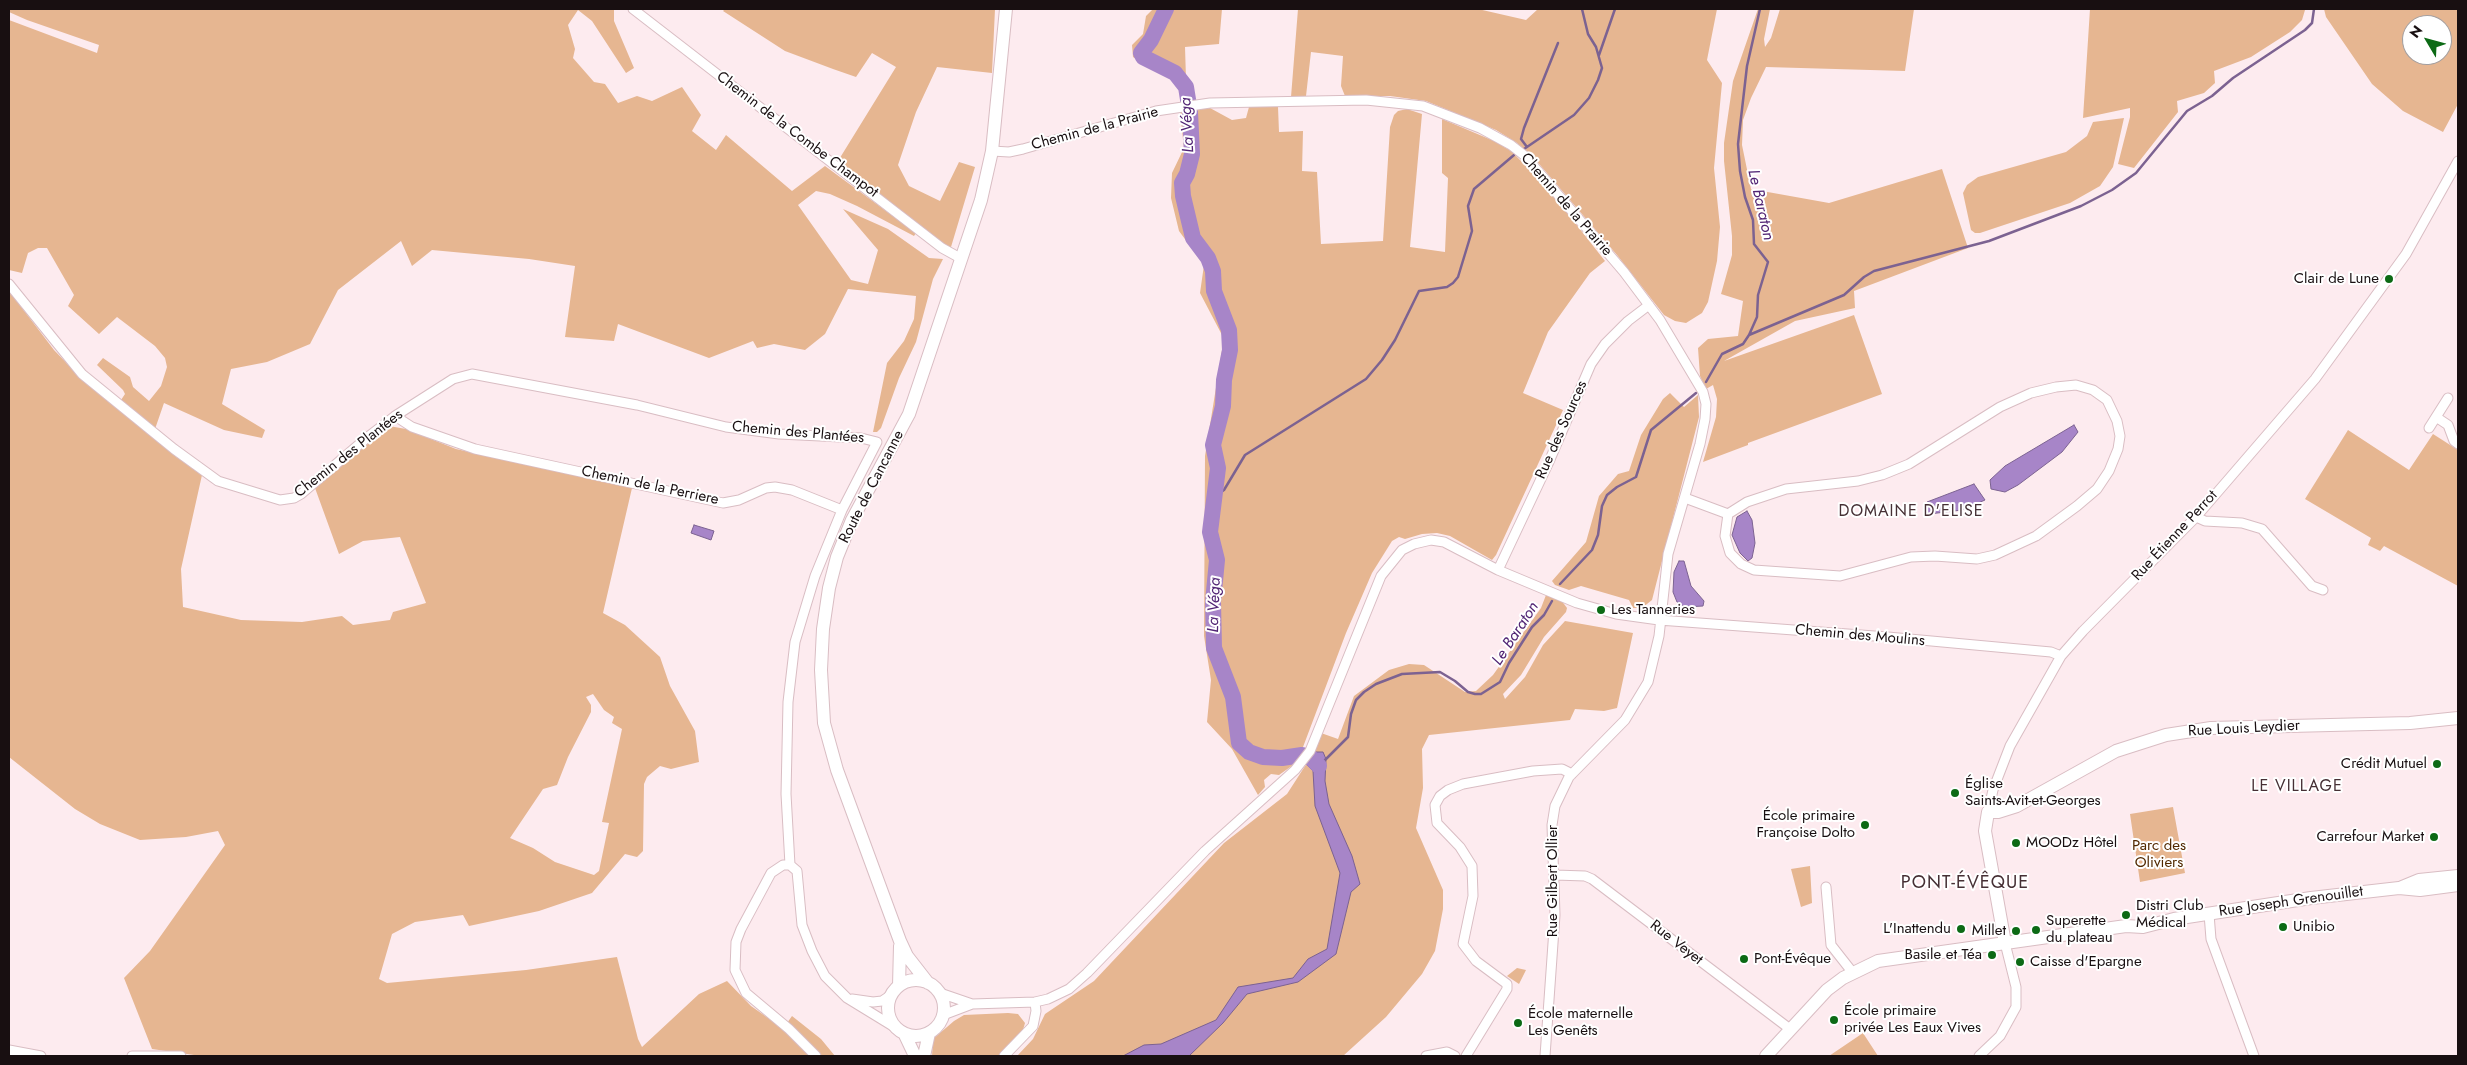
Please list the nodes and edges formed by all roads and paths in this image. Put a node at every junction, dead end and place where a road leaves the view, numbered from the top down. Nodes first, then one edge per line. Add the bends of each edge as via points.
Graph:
1 (633, 9) edge
2 (1006, 9) edge
3 (992, 151) junction
4 (2458, 161) edge
5 (962, 259) junction
6 (9, 284) edge
7 (1649, 305) junction
8 (2448, 398) dead end
9 (395, 416) junction
10 (2436, 417) junction
11 (2429, 428) dead end
12 (2458, 444) edge
13 (1685, 498) junction
14 (842, 510) junction
15 (1728, 514) junction
16 (2196, 517) junction
17 (1498, 570) junction
18 (2323, 590) dead end
19 (1659, 620) junction
20 (2061, 656) junction
21 (2458, 718) edge
22 (1572, 774) junction
23 (1988, 812) junction
24 (790, 865) junction
25 (1555, 875) junction
26 (2458, 876) edge
27 (2458, 885) edge
28 (1826, 887) dead end
29 (2399, 888) junction
30 (2209, 914) junction
31 (900, 941) junction
32 (2005, 943) junction
33 (1853, 972) junction
34 (928, 983) junction
35 (895, 991) junction
36 (940, 994) junction
37 (847, 998) junction
38 (1035, 1002) junction
39 (972, 1004) junction
40 (944, 1015) junction
41 (1790, 1029) junction
42 (900, 1031) junction
43 (929, 1034) junction
44 (9, 1050) edge
45 (41, 1056) edge
46 (132, 1056) edge
47 (181, 1056) edge
48 (816, 1056) edge
49 (915, 1056) edge
50 (924, 1056) edge
51 (1004, 1056) edge
52 (1426, 1056) edge
53 (1455, 1056) edge
54 (1466, 1056) edge
55 (1545, 1056) edge
56 (1766, 1056) edge
57 (1979, 1056) edge
58 (2254, 1056) edge

1 - 5 street, Chemin de la Combe Champot via 942,248
2 - 3 main road, Route de Cancanne
3 - 5 main road, Route de Cancanne via 981,200
3 - 7 street, Chemin de la Prairie via 1016,150 1156,111 1193,105 1366,100 1411,103 1454,117 1499,138 1525,156
4 - 16 street, Rue Étienne Perrot via 2410,247 2344,341 2293,406
5 - 31 main road, Route de Cancanne via 909,414 856,512 837,557 823,629 824,723 837,770
6 - 9 street, Chemin des Plantées via 82,374 218,481 280,500 294,498
7 - 13 street, Chemin de la Prairie via 1701,389 1706,404 1704,431
7 - 17 street, Rue des Sources via 1628,321 1592,364
8 - 10 street
9 - 14 street, Chemin de la Perriere via 412,427 475,448 723,503 775,487 792,490
9 - 14 street, Chemin des Plantées via 453,379 472,374 637,405 734,428 877,442
10 - 11 street
10 - 12 street via 2448,425
13 - 15 street
13 - 19 street, Chemin de la Prairie via 1668,554
14 - 24 street via 807,597 792,655 786,810
15 - 15 street via 1747,502 1786,489 1858,482 1896,471 1980,417 2019,398 2056,387 2076,385 2092,390 2107,400 2117,420 2118,449 2109,471 2097,488 2036,536 2008,551 1990,556 1976,559 1911,557 1840,576 1754,570 1741,564 1730,553 1725,536
16 - 18 street via 2262,529 2312,586
16 - 20 street, Rue Étienne Perrot
17 - 19 street, Chemin des Moulins via 1600,610
17 - 38 street, Chemin des Moulins via 1444,542 1431,540 1402,550 1382,576 1310,751 1301,763 1205,851 1078,982 1060,994
19 - 20 street, Chemin des Moulins via 1888,637 2051,652
19 - 22 street, Rue Gilbert Ollier via 1652,670 1639,700 1610,737
20 - 23 street, Rue Étienne Perrot via 2010,746
21 - 23 main road, Rue Louis Leydier via 2410,723 2211,728 2166,735 2116,751 2017,806
22 - 25 street, Rue Gilbert Ollier via 1563,787 1553,815
22 - 54 street via 1562,769 1533,771 1463,784 1440,796 1435,806 1437,823 1460,847 1472,866 1472,896 1463,944 1476,961 1506,984 1507,989
23 - 32 main road, Rue Étienne Perrot via 1986,831
24 - 37 street via 798,874 802,925 812,952 825,976
24 - 48 street via 780,866 771,873 741,929 736,948 736,970 746,993
25 - 41 street, Rue Veyet via 1592,879
25 - 55 street, Rue Gilbert Ollier via 1551,998
26 - 29 main road, Rue Joseph Grenouillet via 2420,880
27 - 29 main road, Rue Joseph Grenouillet via 2420,890
28 - 33 street via 1831,945
29 - 30 main road, Rue Joseph Grenouillet
30 - 32 main road, Rue Joseph Grenouillet via 2143,927 2126,926
30 - 58 street via 2211,939
31 - 34 main road, Route de Cancanne
31 - 35 main road, Route de Cancanne via 901,961
32 - 33 main road, Rue Joseph Grenouillet via 1878,961
32 - 57 street via 2016,987 2016,1007 2000,1036
33 - 41 main road, Rue Joseph Grenouillet via 1827,990
34 - 35 main road via 908,981
34 - 36 main road
35 - 37 street via 882,1001
35 - 42 main road via 889,1012
36 - 39 street
36 - 40 main road
37 - 42 street
38 - 39 street, Chemin des Moulins
38 - 51 street via 1033,1026
39 - 40 street
40 - 43 main road
41 - 56 main road, Rue Joseph Grenouillet
42 - 43 main road via 913,1037
42 - 49 main road
43 - 50 main road
44 - 45 street
46 - 47 street
52 - 53 street via 1447,1052

